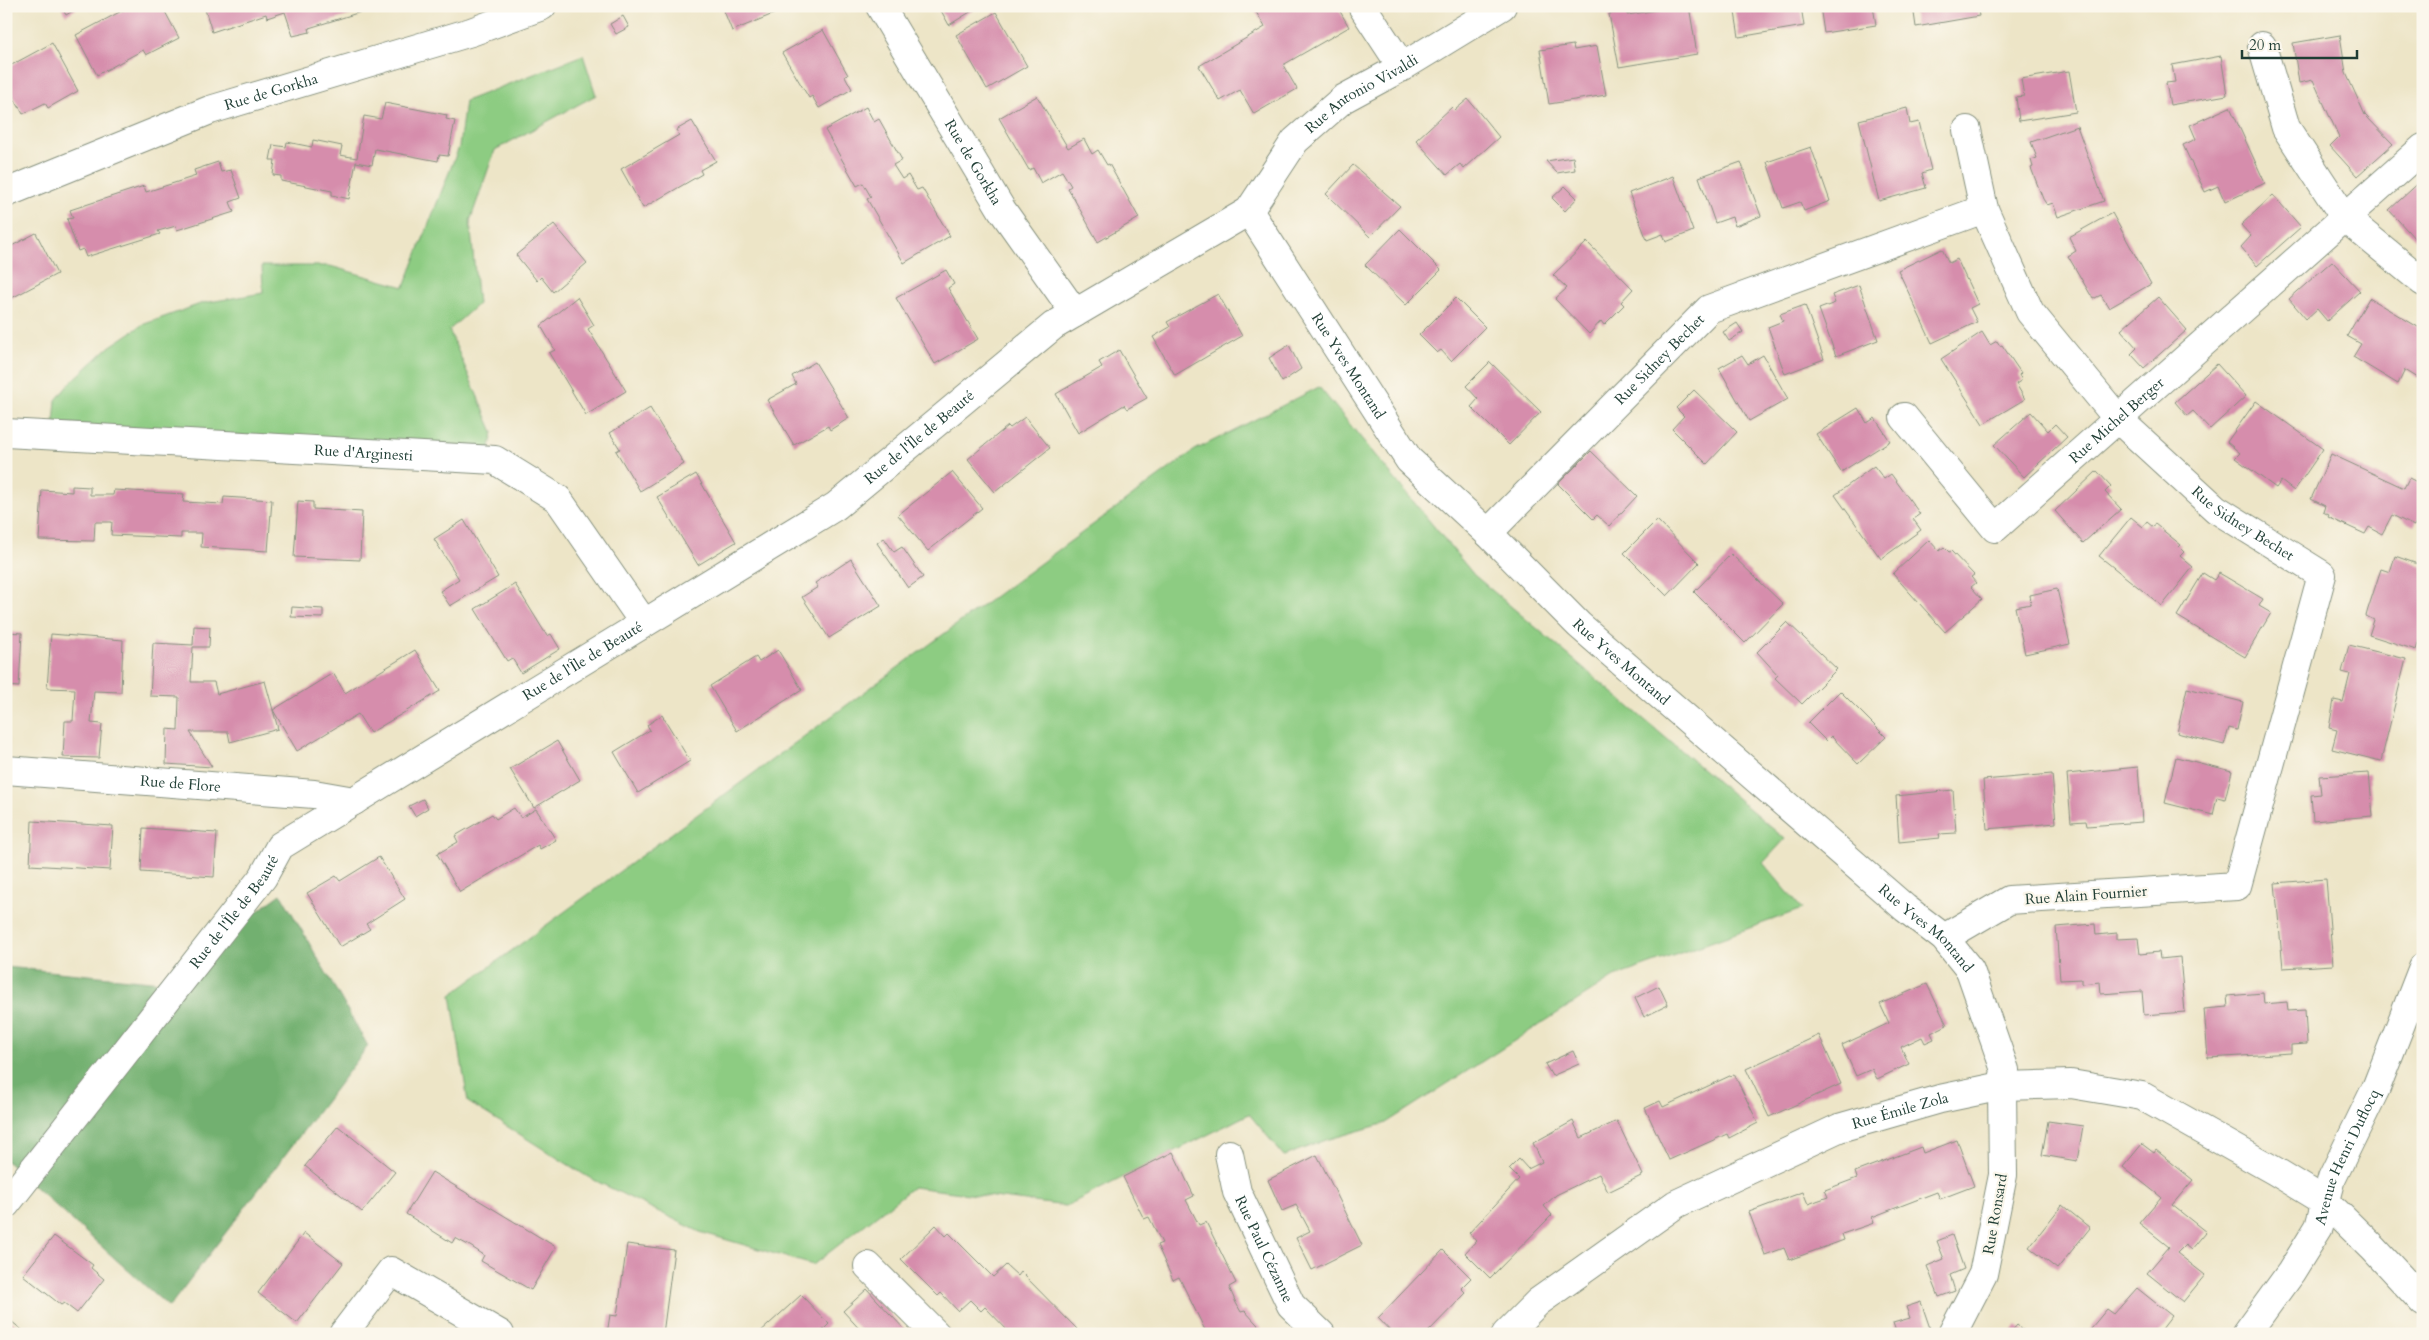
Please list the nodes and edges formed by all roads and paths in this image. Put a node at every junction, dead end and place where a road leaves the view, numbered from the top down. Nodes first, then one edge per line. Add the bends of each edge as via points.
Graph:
1 (542, 6) edge
2 (880, 6) edge
3 (1362, 6) edge
4 (1502, 6) edge
5 (2262, 46) dead end
6 (1402, 67) junction
7 (1967, 130) dead end
8 (2423, 148) edge
9 (6, 193) edge
10 (1984, 209) junction
11 (1249, 211) junction
12 (2345, 218) junction
13 (2423, 282) edge
14 (1075, 313) junction
15 (1904, 418) dead end
16 (2118, 419) junction
17 (6, 433) edge
18 (1488, 533) junction
19 (644, 624) junction
20 (6, 770) edge
21 (354, 801) junction
22 (2237, 886) joint
23 (1944, 938) junction
24 (2423, 967) edge
25 (2002, 1086) junction
26 (1229, 1154) dead end
27 (2326, 1202) junction
28 (6, 1204) edge
29 (868, 1266) dead end
30 (2423, 1302) edge
31 (343, 1334) edge
32 (500, 1334) edge
33 (936, 1334) edge
34 (1321, 1334) edge
35 (1506, 1334) edge
36 (1952, 1334) edge
37 (2246, 1334) edge

1 - 9 street, Rue de Gorkha via 470,32 210,110
2 - 14 street, Rue de Gorkha via 1002,210
3 - 6 street
4 - 6 street, Rue Antonio Vivaldi
5 - 12 street via 2286,128
6 - 11 street, Rue Antonio Vivaldi via 1343,99 1295,141
7 - 10 street, Rue Sidney Bechet
8 - 12 street, Rue Michel Berger
10 - 16 street, Rue Sidney Bechet via 2030,312
10 - 18 street, Rue Sidney Bechet via 1710,309
11 - 14 street, Rue de l'Île de Beauté
11 - 18 street, Rue Yves Montand via 1409,460
12 - 13 street
12 - 16 street, Rue Michel Berger
14 - 19 street, Rue de l'Île de Beauté via 1053,326 836,506
15 - 16 street, Rue Michel Berger via 1995,528
16 - 22 street, Rue Sidney Bechet via 2216,509 2322,576
17 - 19 street, Rue d'Arginesti via 494,460 558,499
18 - 23 street, Rue Yves Montand via 1579,625 1905,908
19 - 21 street, Rue de l'Île de Beauté
20 - 21 street, Rue de Flore via 314,794
21 - 28 street, Rue de l'Île de Beauté via 280,846 263,877
22 - 23 street, Rue Alain Fournier via 2009,900
23 - 25 street, Rue Yves Montand via 1970,970 2005,1070
24 - 27 street, Avenue Henri Duflocq via 2376,1088 2332,1178
25 - 27 street, Rue Émile Zola via 2071,1084 2142,1096
25 - 35 street, Rue Émile Zola via 1940,1099 1839,1128 1676,1204 1538,1302
25 - 36 street, Rue Ronsard via 2003,1175 1996,1211 1983,1274
26 - 34 street, Rue Paul Cézanne via 1237,1192 1291,1306
27 - 30 street, Rue Émile Zola
27 - 37 street, Avenue Henri Duflocq via 2319,1227
29 - 33 street
31 - 32 street via 391,1271

